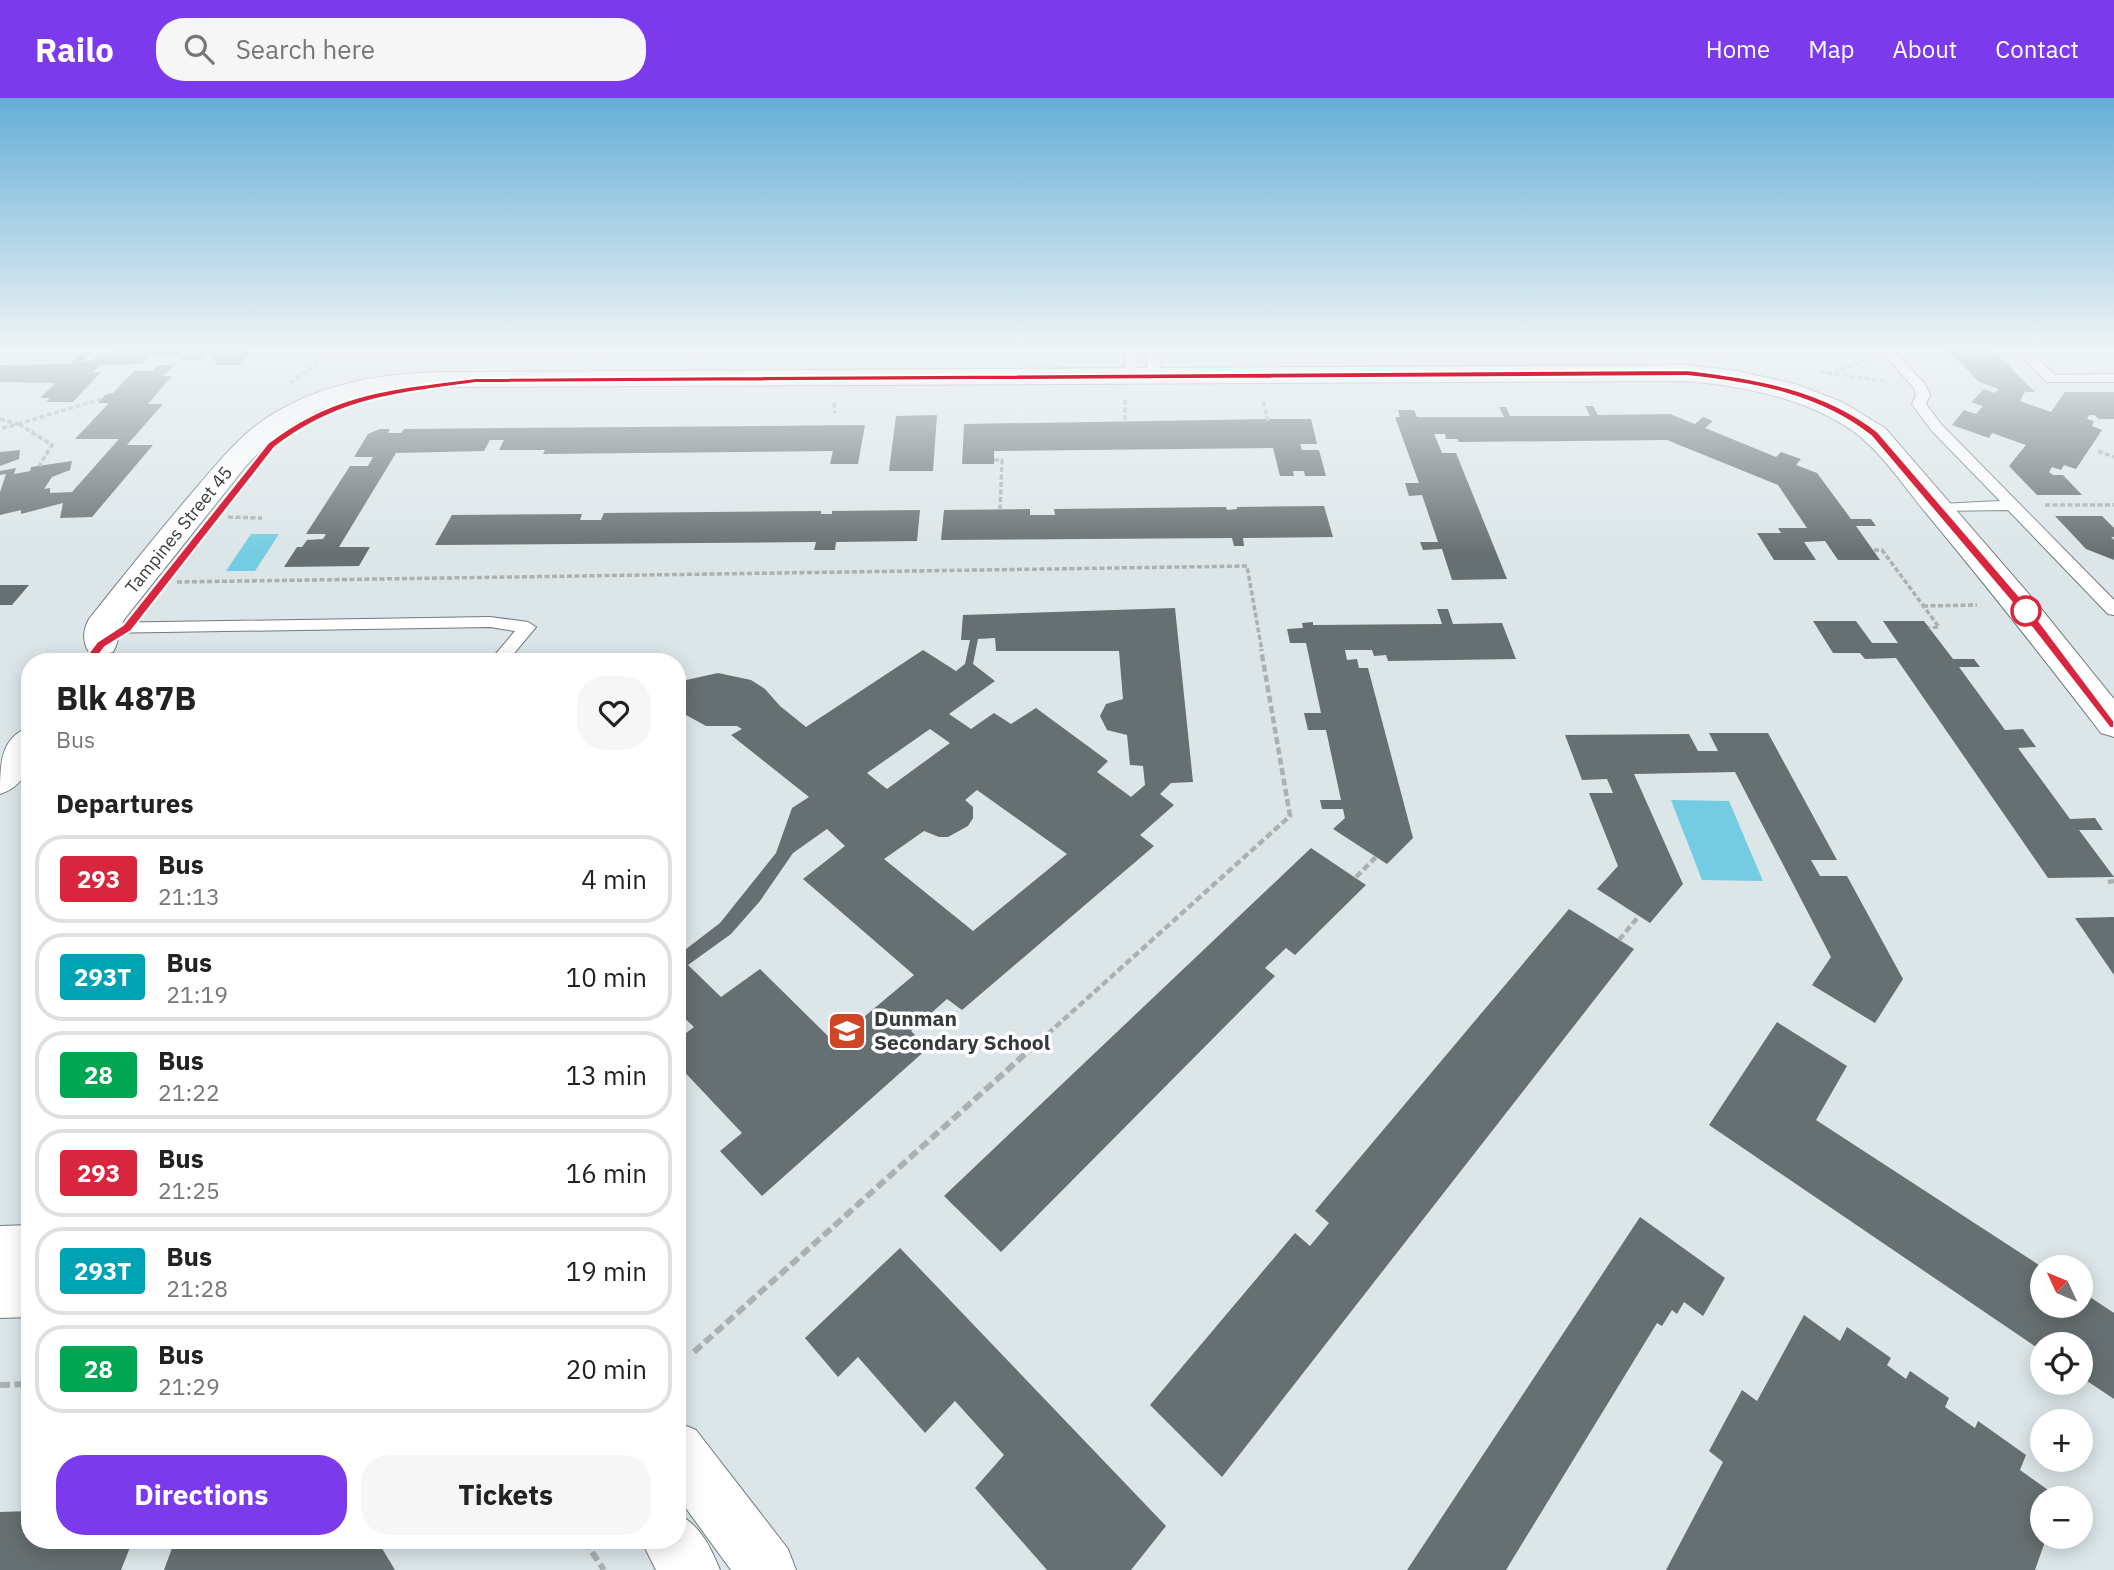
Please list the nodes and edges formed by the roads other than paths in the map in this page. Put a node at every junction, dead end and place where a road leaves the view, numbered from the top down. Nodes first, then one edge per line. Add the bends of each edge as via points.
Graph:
1 (313, 417) edge
2 (1852, 417) edge
3 (1928, 417) edge
4 (2012, 505) junction
5 (1940, 508) junction
6 (2114, 610) edge
7 (104, 640) edge
8 (506, 653) edge
9 (2114, 724) edge
10 (21, 752) edge
11 (0, 780) edge
12 (0, 1251) edge
13 (21, 1251) edge
14 (21, 1292) edge
15 (0, 1293) edge
16 (686, 1461) edge
17 (676, 1549) edge
18 (691, 1570) edge
19 (767, 1570) edge

1 - 7 street, Tampines Street 45 via 272,445
2 - 5 street, Tampines Street 45 via 1875,434
3 - 4 lane
4 - 5 lane
4 - 6 lane
5 - 9 street, Tampines Street 45
7 - 8 lane via 490,622 528,627
10 - 11 street
12 - 13 street
14 - 15 street
16 - 19 street
17 - 18 street

